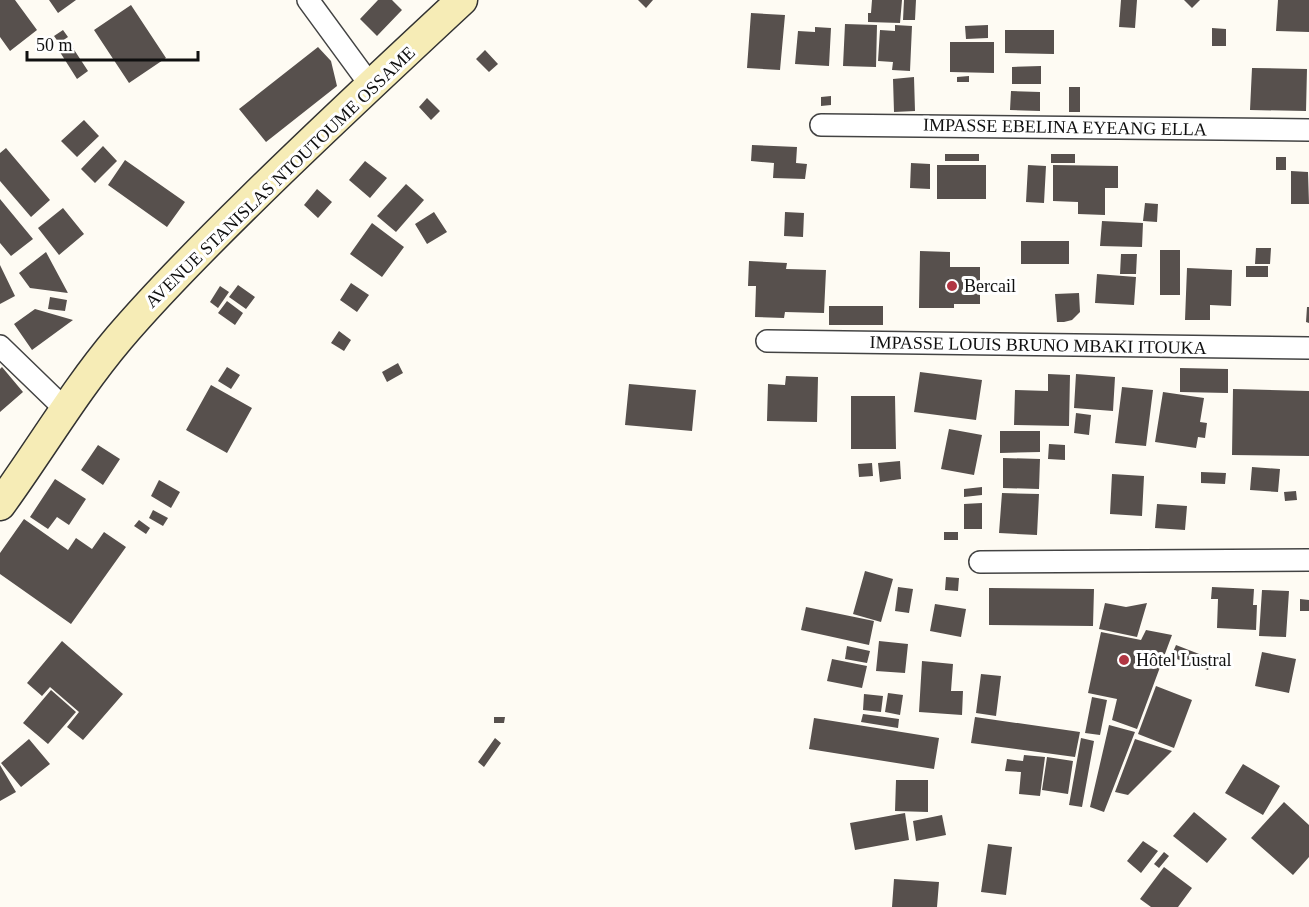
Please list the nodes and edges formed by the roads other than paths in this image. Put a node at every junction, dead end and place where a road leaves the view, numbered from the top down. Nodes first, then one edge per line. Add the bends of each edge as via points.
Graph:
1 (308, 0) edge
2 (462, 0) edge
3 (371, 86) junction
4 (820, 125) dead end
5 (1309, 130) edge
6 (767, 342) dead end
7 (0, 346) edge
8 (1309, 348) edge
9 (66, 410) junction
10 (0, 505) edge
11 (1309, 560) edge
12 (980, 562) dead end

1 - 3 street
2 - 3 street, AVENUE STANISLAS NTOUTOUME OSSAME
3 - 9 street, AVENUE STANISLAS NTOUTOUME OSSAME via 194,256 118,339
4 - 5 street, IMPASSE EBELINA EYEANG ELLA
6 - 8 street, IMPASSE LOUIS BRUNO MBAKI ITOUKA
7 - 9 street
9 - 10 street, AVENUE STANISLAS NTOUTOUME OSSAME
11 - 12 street

